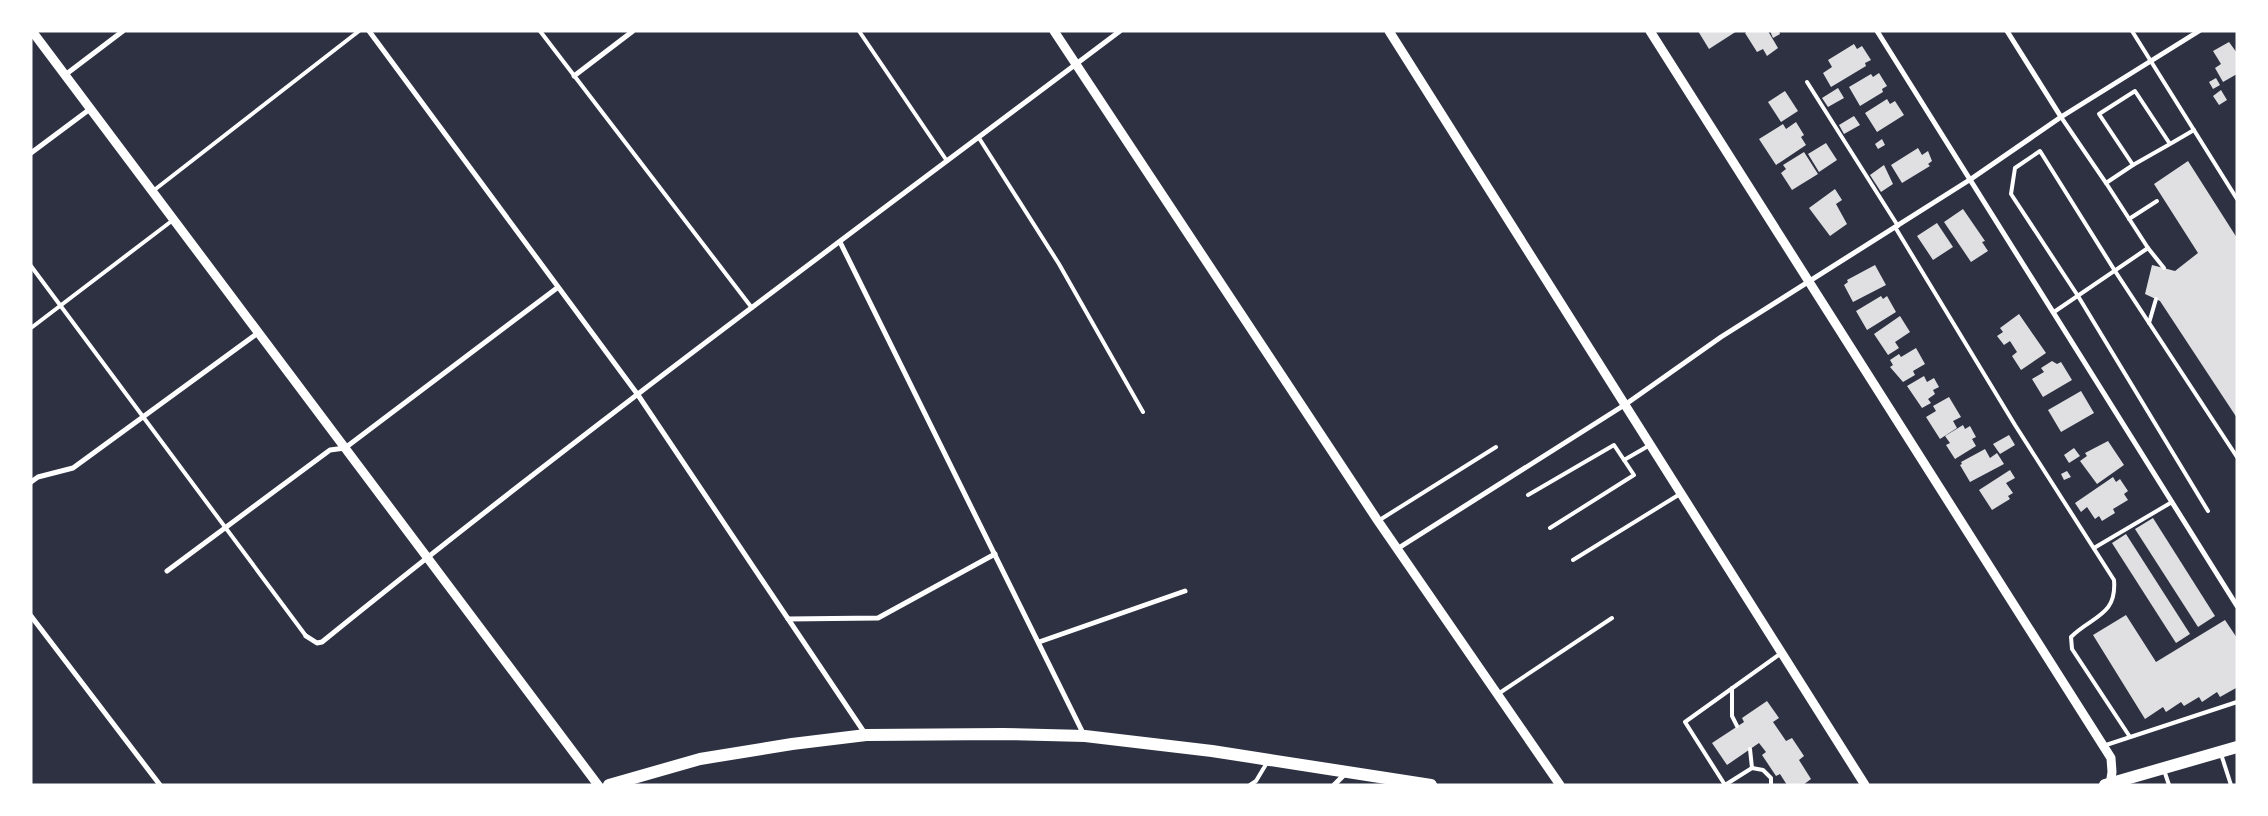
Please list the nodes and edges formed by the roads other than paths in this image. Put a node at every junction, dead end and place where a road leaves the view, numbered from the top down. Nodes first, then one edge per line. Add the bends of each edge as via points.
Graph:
1 (32, 31) edge
2 (123, 31) edge
3 (359, 31) edge
4 (368, 31) edge
5 (540, 31) edge
6 (633, 31) edge
7 (859, 31) edge
8 (1054, 31) edge
9 (1120, 31) edge
10 (1389, 31) edge
11 (1650, 31) edge
12 (1877, 31) edge
13 (2008, 31) edge
14 (2132, 31) edge
15 (2199, 31) edge
16 (2151, 61) junction
17 (1076, 64) junction
18 (65, 75) junction
19 (574, 76) junction
20 (1807, 82) dead end
21 (90, 109) junction
22 (2061, 117) junction
23 (2194, 130) junction
24 (979, 138) junction
25 (2170, 144) junction
26 (31, 153) edge
27 (947, 162) junction
28 (2133, 166) junction
29 (1971, 179) junction
30 (2106, 183) junction
31 (152, 192) junction
32 (2237, 199) edge
33 (2158, 201) dead end
34 (2129, 219) junction
35 (173, 220) junction
36 (1896, 227) junction
37 (840, 242) junction
38 (2148, 248) junction
39 (31, 266) edge
40 (2164, 268) dead end
41 (2115, 271) junction
42 (1809, 283) junction
43 (557, 288) junction
44 (2078, 296) junction
45 (2156, 299) dead end
46 (61, 306) junction
47 (752, 308) junction
48 (2054, 312) junction
49 (2149, 323) junction
50 (31, 328) edge
51 (258, 333) junction
52 (638, 394) junction
53 (1626, 404) junction
54 (1143, 412) dead end
55 (144, 417) junction
56 (1651, 444) junction
57 (1496, 447) dead end
58 (344, 448) junction
59 (2237, 457) edge
60 (1624, 460) junction
61 (31, 482) edge
62 (1682, 493) junction
63 (1528, 495) dead end
64 (2172, 502) junction
65 (2208, 510) dead end
66 (1378, 521) junction
67 (226, 528) junction
68 (1550, 528) dead end
69 (2094, 548) junction
70 (1397, 549) junction
71 (995, 554) junction
72 (427, 557) junction
73 (1572, 560) dead end
74 (167, 571) dead end
75 (1185, 591) dead end
76 (2237, 606) edge
77 (31, 616) edge
78 (1612, 618) dead end
79 (788, 619) junction
80 (306, 636) joint
81 (1039, 642) junction
82 (1782, 653) junction
83 (1732, 688) junction
84 (1498, 694) junction
85 (2237, 702) edge
86 (1737, 726) dead end
87 (866, 735) junction
88 (1085, 736) junction
89 (2130, 737) junction
90 (2103, 746) junction
91 (2237, 747) edge
92 (1750, 749) dead end
93 (2220, 752) junction
94 (1269, 760) junction
95 (1752, 768) junction
96 (2163, 768) junction
97 (1347, 773) junction
98 (2108, 784) edge
99 (2231, 784) edge
100 (160, 785) edge
101 (598, 785) edge
102 (609, 785) edge
103 (1250, 785) edge
104 (1334, 785) edge
105 (1431, 785) edge
106 (1560, 785) edge
107 (1725, 785) edge
108 (1772, 785) edge
109 (1865, 785) edge
110 (2169, 785) edge

1 - 18 street
2 - 18 street
3 - 31 lane
4 - 43 street
5 - 19 lane
6 - 19 street
7 - 27 lane
8 - 17 street
9 - 17 street
10 - 53 street
11 - 42 street
12 - 29 street
13 - 22 street
14 - 16 lane
15 - 16 street
16 - 22 street
16 - 23 lane
17 - 24 street
17 - 66 street
18 - 21 street
19 - 47 lane
20 - 36 lane
21 - 26 street
21 - 31 street
22 - 29 street
22 - 30 lane
23 - 25 lane
23 - 32 lane
24 - 27 street
24 - 54 lane via 1059,264
25 - 28 lane
25 - 28 lane via 2135,91 2099,114
27 - 37 street
28 - 30 lane
29 - 36 street
29 - 48 street
30 - 34 lane
31 - 35 street
33 - 34 lane
34 - 38 lane
35 - 46 lane
35 - 51 street
36 - 42 street
36 - 69 lane via 2015,425
37 - 47 street
37 - 71 street
38 - 40 lane
38 - 41 lane
39 - 46 lane
41 - 44 lane
41 - 44 lane via 2040,151 2016,168 2011,194
41 - 49 lane
42 - 53 street via 1721,337
42 - 90 street
43 - 52 street
43 - 58 street
44 - 48 lane
44 - 65 lane
45 - 49 lane
46 - 50 lane
46 - 55 lane
47 - 52 street
48 - 64 street
49 - 59 lane
51 - 55 street
51 - 58 street
52 - 72 street
52 - 79 street
53 - 56 street
53 - 70 street
55 - 61 street via 73,468 38,477
55 - 67 lane
56 - 60 lane
56 - 62 street
57 - 66 lane
58 - 67 street via 330,450
58 - 72 street
60 - 63 lane via 1614,445
60 - 68 lane via 1634,475
62 - 73 lane
62 - 82 street
64 - 69 lane
64 - 76 street
66 - 70 street
67 - 74 street
67 - 80 lane
69 - 89 lane via 2114,580 2115,592 2110,607 2071,637 2072,649
70 - 84 street
71 - 79 street via 878,618
71 - 81 street
72 - 80 street via 322,642 317,643
72 - 101 street
75 - 81 street
77 - 100 street
78 - 84 lane
79 - 87 street
81 - 88 street
82 - 83 lane
82 - 109 street
83 - 86 lane via 1732,716
83 - 107 lane via 1685,722
84 - 106 street
85 - 89 lane
87 - 88 main road
87 - 102 main road via 700,759
88 - 94 main road
89 - 90 lane
90 - 98 street via 2111,758 2112,772
91 - 93 main road
92 - 95 lane
93 - 96 main road
93 - 99 lane
94 - 97 main road
94 - 103 lane
95 - 107 lane
95 - 108 lane via 1763,770 1771,778
96 - 98 main road
96 - 110 lane
97 - 104 street
97 - 105 main road

